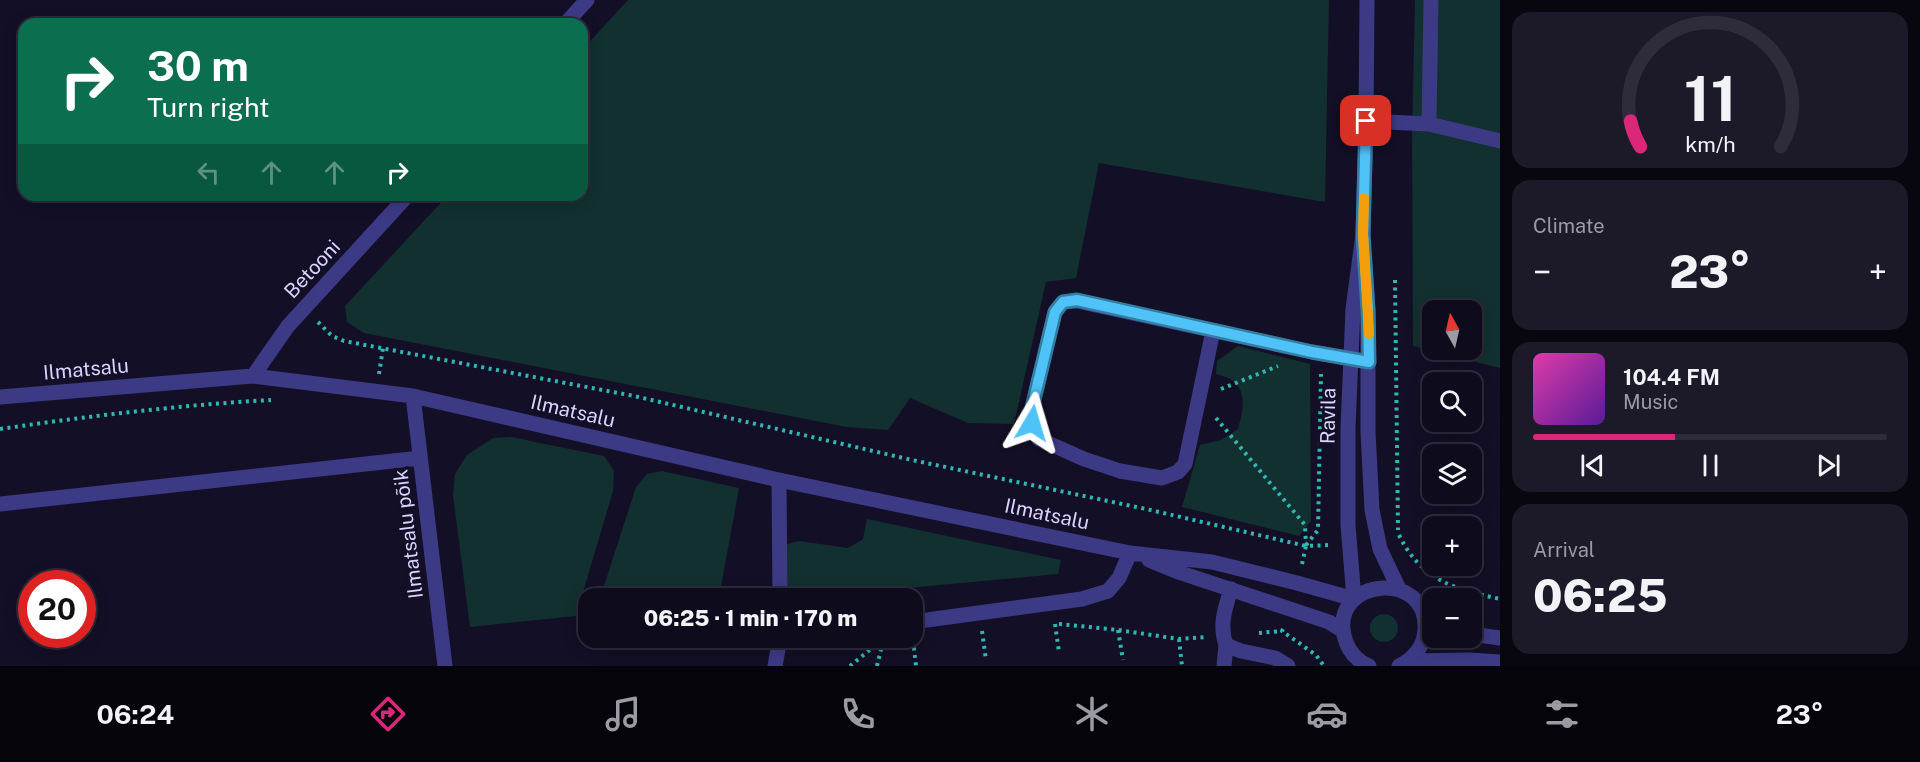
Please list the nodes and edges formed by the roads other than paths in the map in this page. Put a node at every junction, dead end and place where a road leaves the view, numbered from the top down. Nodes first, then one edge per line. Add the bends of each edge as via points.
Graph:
1 (587, 0) edge
2 (1367, 0) edge
3 (1431, 0) edge
4 (570, 18) edge
5 (1366, 121) junction
6 (1429, 124) junction
7 (1500, 141) edge
8 (402, 201) edge
9 (1363, 234) junction
10 (1213, 331) junction
11 (1350, 358) junction
12 (1369, 362) junction
13 (253, 376) junction
14 (413, 396) junction
15 (0, 397) edge
16 (420, 458) junction
17 (779, 480) junction
18 (0, 504) edge
19 (1130, 553) junction
20 (780, 588) edge
21 (1231, 589) junction
22 (1399, 589) junction
23 (1354, 599) junction
24 (1422, 611) edge
25 (923, 621) edge
26 (1342, 630) junction
27 (1482, 632) edge
28 (1500, 638) edge
29 (1422, 643) edge
30 (1226, 645) junction
31 (779, 648) edge
32 (1500, 662) edge
33 (1404, 664) edge
34 (1365, 665) edge
35 (445, 666) edge
36 (776, 666) edge
37 (1224, 666) edge
38 (1288, 666) edge

1 - 4 street
2 - 5 street, Ravila
3 - 6 street
5 - 6 street
5 - 9 street, Ravila
6 - 7 street
8 - 13 street, Betooni via 288,326
9 - 11 street, Ravila
9 - 12 street, Ravila
10 - 10 street via 1077,300 1063,302 1055,312 1031,412 1039,439 1120,471 1162,478 1178,472 1185,464
10 - 11 street
11 - 12 street
11 - 23 street, Ravila via 1348,498
12 - 22 street, Ravila via 1372,510 1380,549
13 - 14 street, Ilmatsalu
13 - 15 street, Ilmatsalu
14 - 16 street, Ilmatsalu põik
14 - 17 street, Ilmatsalu
16 - 18 street
16 - 35 street, Ilmatsalu põik
17 - 19 street, Ilmatsalu
17 - 20 street
19 - 21 street, Ilmatsalu
19 - 23 street, Ilmatsalu via 1212,562
19 - 25 street via 1119,578 1108,591 1082,599
21 - 26 street, Ilmatsalu via 1329,622
21 - 30 street via 1222,618
22 - 23 street via 1375,588
22 - 24 street via 1411,596
23 - 26 street via 1343,618
26 - 34 street via 1352,655
27 - 28 street
29 - 33 street
30 - 37 street
30 - 38 street via 1275,658
31 - 36 street
32 - 33 street

